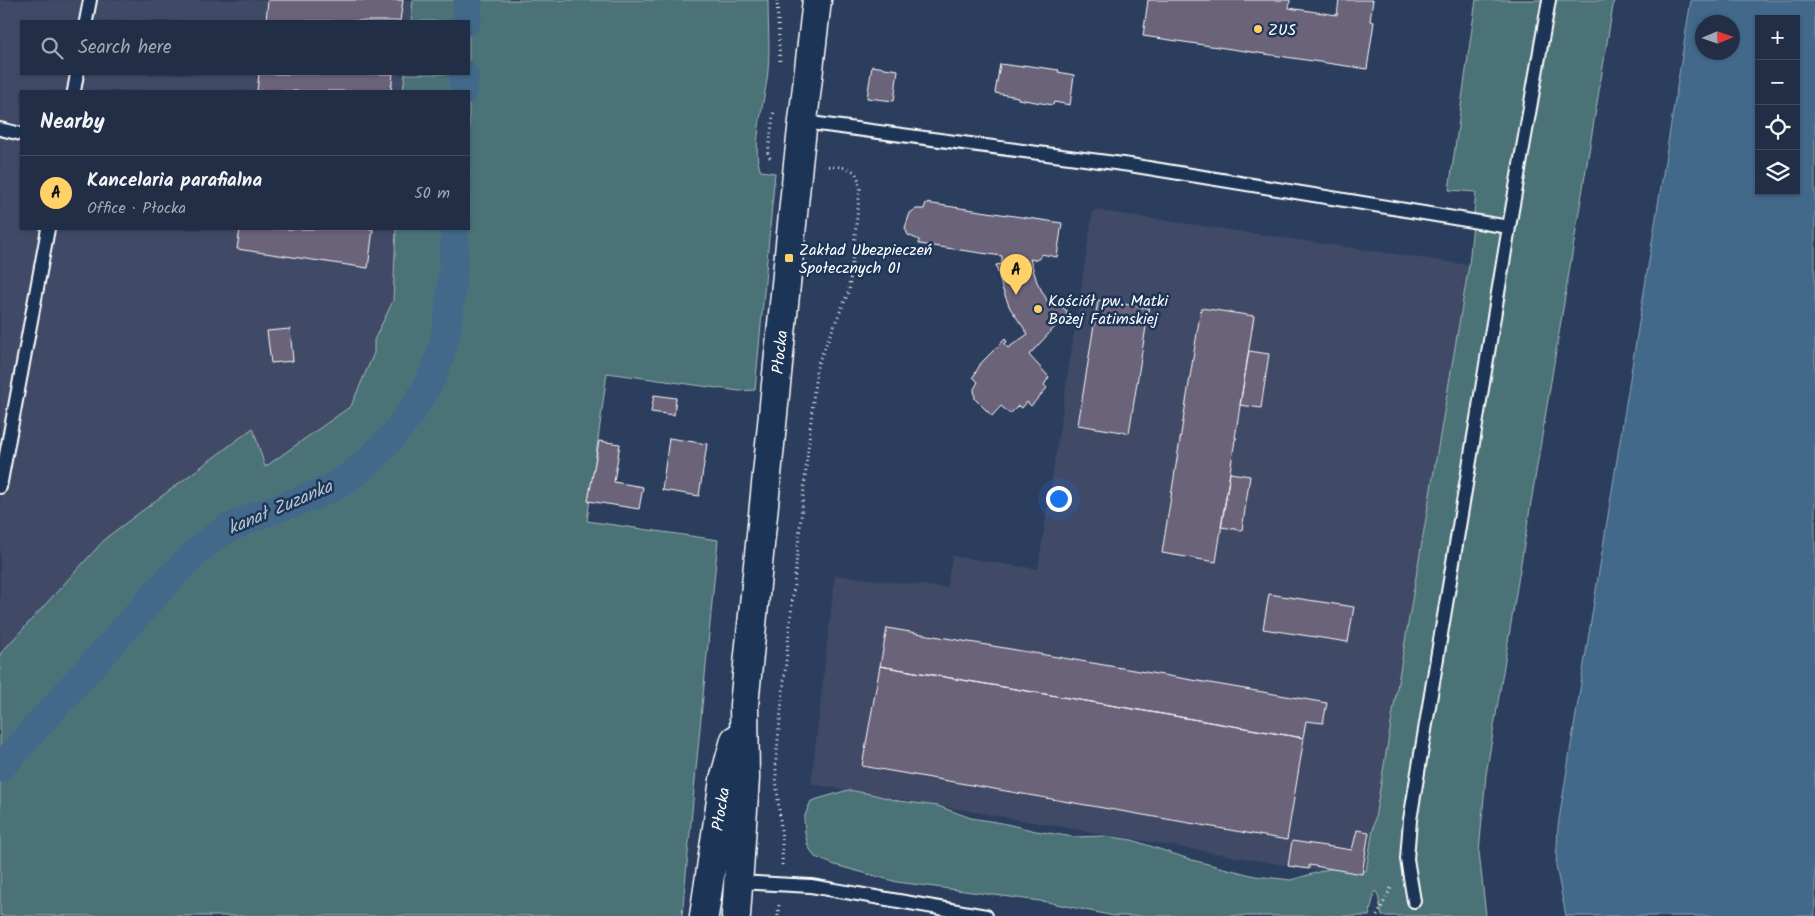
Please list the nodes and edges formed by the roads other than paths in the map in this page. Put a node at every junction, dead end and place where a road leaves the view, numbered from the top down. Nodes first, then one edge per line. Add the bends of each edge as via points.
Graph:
1 (90, 0) edge
2 (817, 0) edge
3 (1549, 0) edge
4 (86, 20) edge
5 (77, 75) edge
6 (74, 90) edge
7 (802, 122) junction
8 (0, 130) edge
9 (20, 134) edge
10 (1509, 227) junction
11 (48, 230) edge
12 (0, 487) edge
13 (744, 705) junction
14 (739, 882) junction
15 (1414, 901) dead end
16 (704, 916) edge
17 (736, 916) edge
18 (986, 916) edge

1 - 4 lane
2 - 7 street, Płocka
3 - 10 lane
5 - 6 lane
7 - 10 lane via 1130,165
7 - 13 street, Płocka
8 - 9 lane
10 - 15 lane via 1410,820 1407,859
11 - 12 lane
13 - 14 street, Płocka via 745,778
13 - 16 street, Płocka via 724,780
14 - 17 street, Płocka
14 - 18 lane via 811,886

